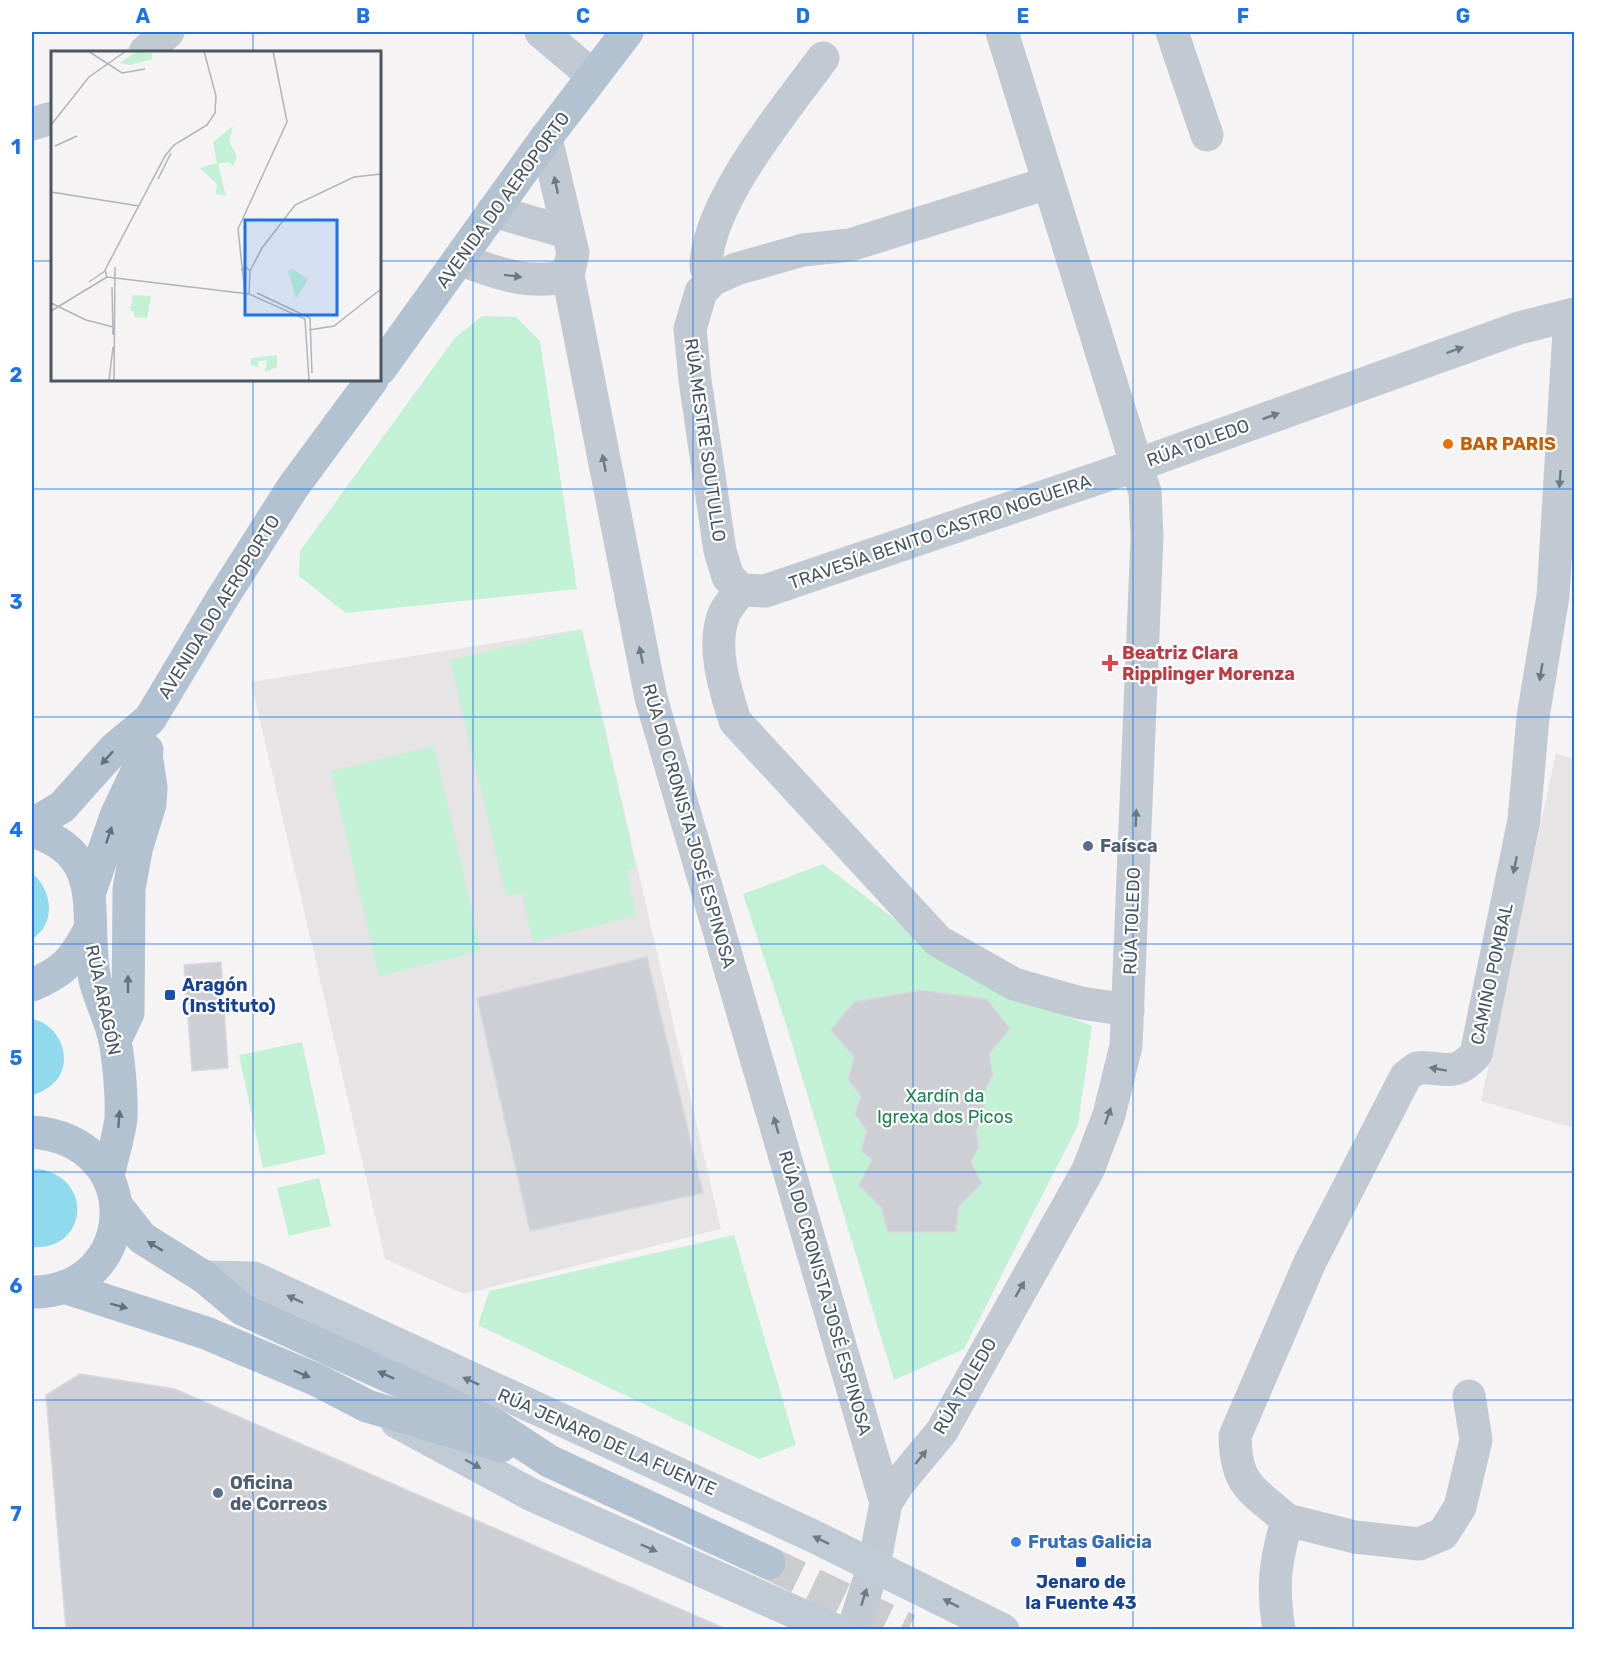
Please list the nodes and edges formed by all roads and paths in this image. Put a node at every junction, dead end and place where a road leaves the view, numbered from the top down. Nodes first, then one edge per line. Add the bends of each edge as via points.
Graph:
1 (168, 32) edge
2 (541, 32) edge
3 (627, 32) edge
4 (1002, 32) edge
5 (1172, 32) edge
6 (147, 51) edge
7 (822, 58) dead end
8 (593, 76) junction
9 (51, 118) edge
10 (32, 124) edge
11 (1207, 135) dead end
12 (546, 138) junction
13 (1048, 183) junction
14 (493, 211) junction
15 (566, 232) junction
16 (459, 259) junction
17 (568, 275) junction
18 (712, 280) junction
19 (1572, 315) edge
20 (381, 368) edge
21 (371, 381) edge
22 (1137, 465) junction
23 (741, 590) junction
24 (150, 719) junction
25 (146, 754) junction
26 (32, 825) edge
27 (32, 831) edge
28 (90, 891) junction
29 (89, 931) junction
30 (32, 985) edge
31 (1128, 1010) junction
32 (115, 1040) junction
33 (32, 1132) edge
34 (112, 1191) junction
35 (204, 1276) junction
36 (64, 1287) junction
37 (32, 1292) edge
38 (1469, 1396) dead end
39 (367, 1406) junction
40 (549, 1461) junction
41 (886, 1503) junction
42 (1287, 1520) junction
43 (769, 1563) tunnel mouth
44 (874, 1565) junction
45 (835, 1629) edge
46 (853, 1629) edge
47 (1003, 1629) edge
48 (1279, 1629) edge

1 - 6 street
2 - 8 street
3 - 8 main road, AVENIDA DO AEROPORTO
4 - 13 street
5 - 11 street
7 - 18 street via 717,216 705,266
8 - 12 main road, AVENIDA DO AEROPORTO
9 - 10 street
12 - 14 main road, AVENIDA DO AEROPORTO
15 -> 12 street, RÚA DO CRONISTA JOSÉ ESPINOSA
13 - 18 street via 850,245 803,250
13 - 22 street
14 - 15 street
14 - 16 main road, AVENIDA DO AEROPORTO
15 - 17 street, RÚA DO CRONISTA JOSÉ ESPINOSA via 573,253
16 -> 17 street via 497,274 541,280
16 - 20 main road, AVENIDA DO AEROPORTO
41 -> 17 street, RÚA DO CRONISTA JOSÉ ESPINOSA via 651,698
18 - 23 street, RÚA MESTRE SOUTULLO via 701,292 694,310 691,340 720,551 728,577
22 -> 19 street, RÚA TOLEDO via 1519,328
19 -> 42 street, CAMIÑO POMBAL via 1553,596 1533,717 1524,820 1476,1054 1454,1071 1417,1068 1406,1076 1310,1262 1235,1436 1236,1463 1243,1480
21 - 24 main road, AVENIDA DO AEROPORTO via 294,487
22 - 23 street, TRAVESÍA BENITO CASTRO NOGUEIRA via 765,591
31 -> 22 street, RÚA TOLEDO via 1147,537 1145,492
23 - 31 street via 725,613 718,639 735,721 938,941 1014,984 1081,1003
24 - 25 main road, AVENIDA DO AEROPORTO
24 -> 26 main road, AVENIDA DO AEROPORTO via 114,749 62,807
28 -> 25 main road, AVENIDA DO AEROPORTO via 116,816
32 -> 25 main road via 128,1013 129,889 152,787
27 - 28 main road, RÚA ARAGÓN via 48,836 67,850 82,869
28 - 29 main road, RÚA ARAGÓN
29 - 30 main road, RÚA ARAGÓN via 76,956 56,975
29 - 32 main road, RÚA ARAGÓN via 95,980
41 -> 31 street, RÚA TOLEDO via 942,1431 1088,1170 1119,1080
34 -> 32 main road, RÚA ARAGÓN via 121,1118
33 - 34 main road via 53,1133 94,1156
35 -> 34 main road, RÚA JENARO DE LA FUENTE via 141,1238
34 - 36 main road, RÚA ARAGÓN via 115,1226 109,1246 98,1264
40 -> 35 main road, RÚA JENARO DE LA FUENTE via 493,1424 242,1309
44 -> 35 main road, RÚA JENARO DE LA FUENTE via 254,1278
36 - 37 main road, RÚA ARAGÓN
36 -> 39 main road via 206,1333
38 - 42 street, CAMIÑO POMBAL via 1476,1440 1460,1507 1443,1534 1419,1544 1355,1537
39 - 40 main road
39 -> 45 main road via 532,1495
40 - 43 main road
41 - 44 street, RÚA TOLEDO
42 - 48 street via 1275,1563
46 -> 44 street, RÚA TOLEDO
47 -> 44 main road, RÚA JENARO DE LA FUENTE

